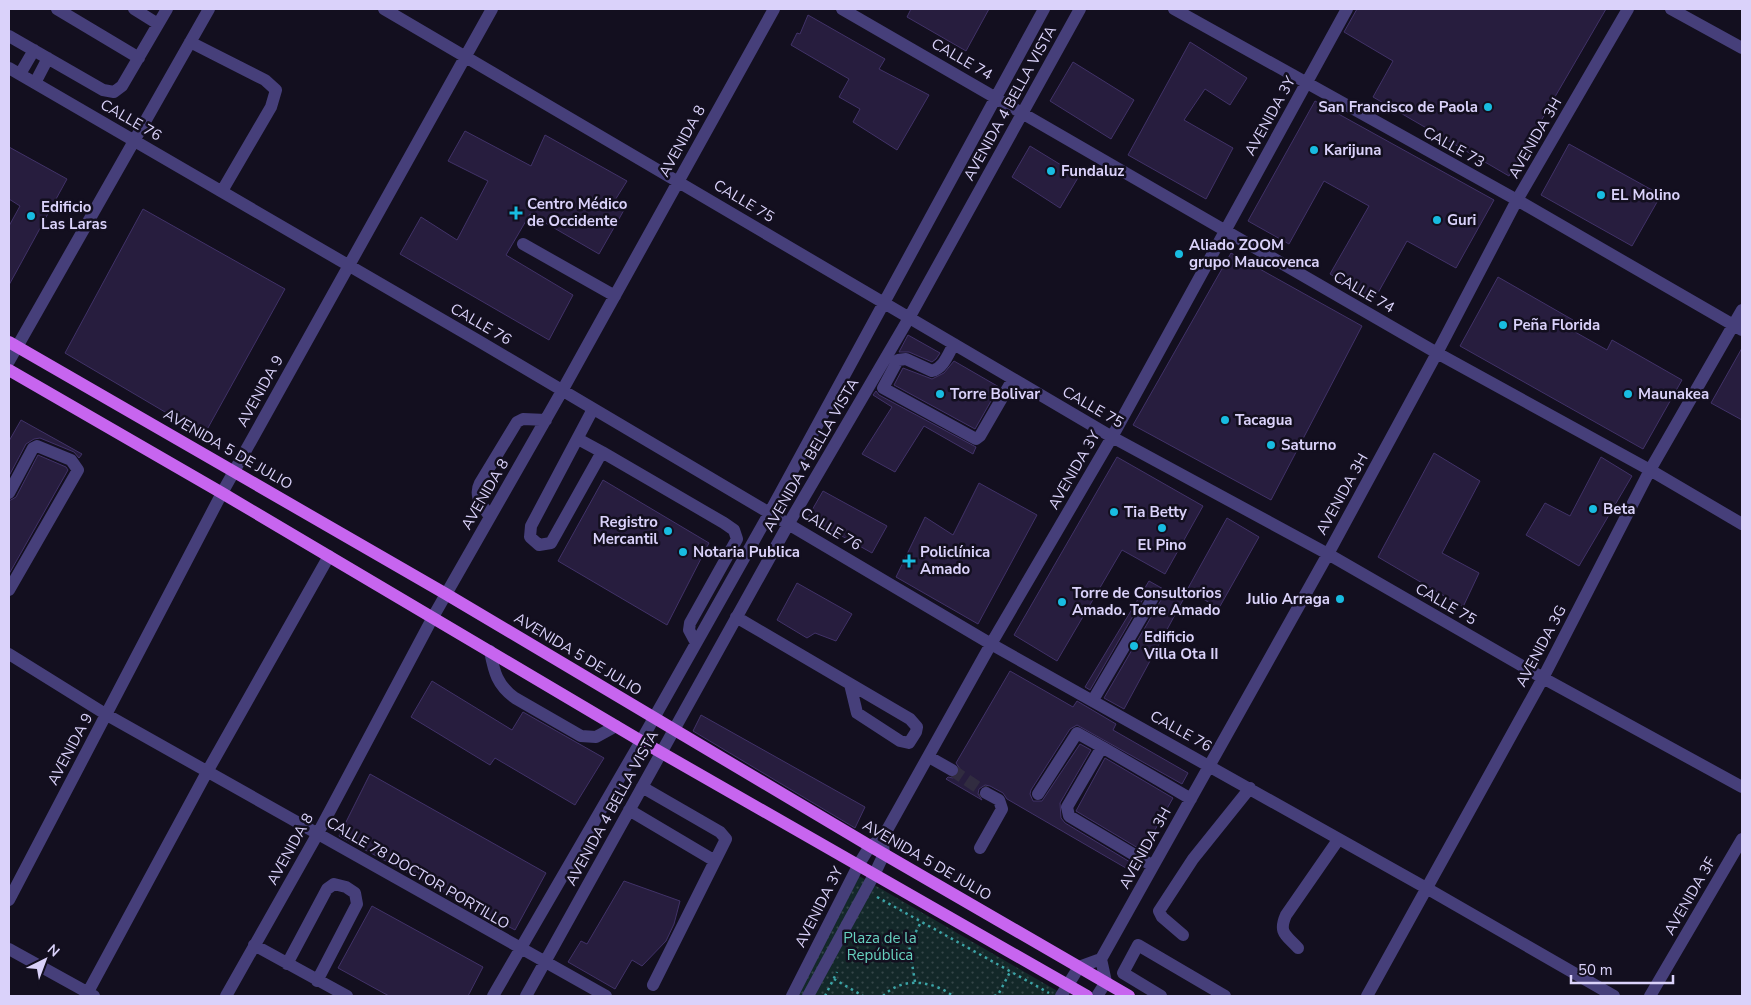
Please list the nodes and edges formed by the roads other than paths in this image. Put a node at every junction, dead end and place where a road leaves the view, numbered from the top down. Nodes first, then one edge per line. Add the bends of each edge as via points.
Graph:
1 (57, 9) edge
2 (134, 9) edge
3 (167, 9) edge
4 (208, 9) edge
5 (384, 9) edge
6 (492, 9) edge
7 (774, 9) edge
8 (842, 9) edge
9 (1044, 9) edge
10 (1080, 9) edge
11 (1174, 9) edge
12 (1347, 9) edge
13 (1628, 9) edge
14 (1671, 9) edge
15 (158, 24) junction
16 (9, 36) edge
17 (190, 42) junction
18 (1742, 48) edge
19 (34, 50) junction
20 (466, 56) junction
21 (48, 58) junction
22 (139, 58) junction
23 (14, 71) edge
24 (35, 83) junction
25 (1306, 84) junction
26 (996, 97) junction
27 (1022, 114) junction
28 (135, 140) junction
29 (679, 180) junction
30 (222, 191) junction
31 (1517, 200) junction
32 (1225, 231) junction
33 (523, 244) dead end
34 (348, 266) junction
35 (615, 296) junction
36 (883, 303) junction
37 (1742, 310) edge
38 (909, 318) junction
39 (1738, 328) edge
40 (13, 344) edge
41 (954, 344) junction
42 (1437, 353) junction
43 (9, 362) edge
44 (9, 370) edge
45 (1013, 379) junction
46 (562, 391) junction
47 (593, 409) junction
48 (546, 420) junction
49 (1112, 437) junction
50 (578, 439) junction
51 (602, 452) junction
52 (1650, 470) junction
53 (234, 472) junction
54 (9, 493) edge
55 (222, 493) junction
56 (770, 512) junction
57 (490, 517) junction
58 (789, 523) junction
59 (1742, 524) edge
60 (1328, 554) junction
61 (328, 556) junction
62 (9, 590) edge
63 (446, 594) junction
64 (1154, 596) dead end
65 (433, 617) junction
66 (736, 617) junction
67 (696, 643) junction
68 (991, 644) junction
69 (490, 651) junction
70 (9, 654) edge
71 (1543, 678) junction
72 (850, 684) junction
73 (1093, 700) junction
74 (107, 715) junction
75 (654, 718) junction
76 (616, 726) junction
77 (674, 730) junction
78 (641, 741) junction
79 (1102, 747) junction
80 (661, 752) junction
81 (929, 757) junction
82 (1210, 766) junction
83 (952, 770) tunnel mouth
84 (207, 772) junction
85 (642, 787) junction
86 (1742, 787) edge
87 (1250, 788) junction
88 (986, 793) tunnel mouth
89 (1038, 794) dead end
90 (1191, 799) junction
91 (629, 810) junction
92 (317, 835) junction
93 (882, 839) junction
94 (1742, 839) edge
95 (1338, 840) junction
96 (870, 846) junction
97 (980, 848) dead end
98 (884, 854) junction
99 (715, 861) junction
100 (859, 864) junction
101 (1153, 866) junction
102 (875, 873) junction
103 (1428, 888) junction
104 (9, 900) edge
105 (1183, 935) dead end
106 (254, 945) junction
107 (1298, 948) dead end
108 (9, 949) edge
109 (519, 949) junction
110 (1101, 960) junction
111 (544, 963) junction
112 (286, 964) junction
113 (1079, 966) junction
114 (806, 969) junction
115 (819, 976) junction
116 (317, 981) junction
117 (1106, 982) junction
118 (653, 985) dead end
119 (1068, 985) junction
120 (92, 994) edge
121 (226, 996) edge
122 (347, 996) edge
123 (493, 996) edge
124 (526, 996) edge
125 (606, 996) edge
126 (792, 996) edge
127 (808, 996) edge
128 (1061, 996) edge
129 (1087, 996) edge
130 (1098, 996) edge
131 (1129, 996) edge
132 (1161, 996) edge
133 (1225, 996) edge
134 (1367, 996) edge
135 (1614, 996) edge
136 (1650, 996) edge

1 - 22 street
2 - 15 street
3 - 15 street
4 - 17 street
5 - 20 street, CALLE 75
6 - 20 street, AVENIDA 9
7 - 29 street, AVENIDA 8
8 - 26 street, CALLE 74
9 - 26 street, AVENIDA 4 BELLA VISTA
10 - 27 street, AVENIDA 4 BELLA VISTA
11 - 25 street, CALLE 73
12 - 25 street, AVENIDA 3Y
13 - 31 street, AVENIDA 3H
14 - 18 street
15 - 22 street
16 - 19 street
17 - 28 street
17 - 30 street via 265,80 276,90 271,107
19 - 21 street
19 - 23 street
20 - 29 street, CALLE 75
20 - 34 street, AVENIDA 9
21 - 22 street via 109,92 119,90
21 - 24 street
23 - 24 street, CALLE 76
24 - 28 street, CALLE 76
25 - 31 street, CALLE 73
25 - 32 street, AVENIDA 3Y
26 - 27 street, CALLE 74
26 - 36 street, AVENIDA 4 BELLA VISTA
27 - 32 street, CALLE 74
27 - 38 street, AVENIDA 4 BELLA VISTA
28 - 30 street, CALLE 76
28 - 40 street
29 - 35 street, AVENIDA 8
29 - 36 street, CALLE 75
30 - 34 street, CALLE 76
31 - 39 street, CALLE 73
31 - 42 street, AVENIDA 3H
32 - 42 street, CALLE 74
32 - 49 street, AVENIDA 3Y
33 - 35 street
34 - 46 street, CALLE 76
34 - 53 street, AVENIDA 9
35 - 46 street, AVENIDA 8
36 - 38 street, CALLE 75
36 - 56 street, AVENIDA 4 BELLA VISTA
37 - 39 street, AVENIDA 3G
38 - 41 street, CALLE 75
38 - 58 street, AVENIDA 4 BELLA VISTA
39 - 52 street, AVENIDA 3G
40 - 43 street
40 - 53 main road, AVENIDA 5 DE JULIO
41 - 45 street, CALLE 75
41 - 45 street via 936,370 906,359 898,360 883,388 976,439
42 - 52 street, CALLE 74
42 - 60 street, AVENIDA 3H
44 - 55 main road
45 - 49 street, CALLE 75
46 - 47 street, CALLE 76
46 - 48 street, AVENIDA 8
47 - 50 street
47 - 56 street, CALLE 76
48 - 57 street, AVENIDA 8
48 - 57 street via 523,419 517,422 480,483 476,494
49 - 60 street, CALLE 75
49 - 68 street, AVENIDA 3Y
50 - 51 street
50 - 51 street via 531,526 530,537 535,543 547,545 554,539
51 - 67 street via 724,523 736,534 736,544 690,623 689,630
52 - 59 street, CALLE 74
52 - 71 street, AVENIDA 3G
53 - 55 street, AVENIDA 9
53 - 63 main road, AVENIDA 5 DE JULIO
54 - 62 street via 33,448 38,446 71,460 78,470
55 - 61 main road
55 - 74 street, AVENIDA 9
56 - 58 street, CALLE 76
56 - 67 street, AVENIDA 4 BELLA VISTA
57 - 63 street, AVENIDA 8
58 - 66 street, AVENIDA 4 BELLA VISTA
58 - 68 street, CALLE 76
60 - 71 street, CALLE 75
60 - 82 street, AVENIDA 3H
61 - 65 main road
61 - 84 street
63 - 65 street, AVENIDA 8
63 - 75 main road, AVENIDA 5 DE JULIO
64 - 73 street
65 - 69 main road
65 - 92 street, AVENIDA 8
66 - 72 street
66 - 77 street, AVENIDA 4 BELLA VISTA
67 - 75 street, AVENIDA 4 BELLA VISTA
68 - 73 street, CALLE 76
68 - 81 street, AVENIDA 3Y
69 - 76 main road
69 - 76 street via 500,686 515,698 582,736 596,737
70 - 74 street, CALLE 78 DOCTOR PORTILLO
71 - 86 street, CALLE 75
71 - 103 street, AVENIDA 3G
72 - 72 street via 910,718 917,727 909,742 900,741 857,713
73 - 82 street, CALLE 76
74 - 84 street, CALLE 78 DOCTOR PORTILLO
74 - 104 street, AVENIDA 9
75 - 77 main road, AVENIDA 5 DE JULIO
75 - 78 street, AVENIDA 4 BELLA VISTA
76 - 78 main road
77 - 80 street, AVENIDA 4 BELLA VISTA
77 - 96 main road, AVENIDA 5 DE JULIO
78 - 80 main road
78 - 109 street, AVENIDA 4 BELLA VISTA
79 - 89 street via 1077,733
79 - 90 street
79 - 101 street via 1067,806 1067,812
80 - 85 street, AVENIDA 4 BELLA VISTA
80 - 100 main road
81 - 83 street
81 - 93 street, AVENIDA 3Y
82 - 87 street, CALLE 76
82 - 90 street, AVENIDA 3H
84 - 92 street, CALLE 78 DOCTOR PORTILLO
84 - 120 street
85 - 91 street, AVENIDA 4 BELLA VISTA
85 - 99 street via 724,835 726,838
87 - 95 street, CALLE 76
87 - 105 street via 1193,859 1159,911
88 - 97 street via 1000,800 1002,809
90 - 101 street, AVENIDA 3H
91 - 99 street
91 - 111 street, AVENIDA 4 BELLA VISTA
92 - 106 street, AVENIDA 8
92 - 109 street, CALLE 78 DOCTOR PORTILLO
93 - 96 street, AVENIDA 3Y
93 - 98 street
94 - 136 street, AVENIDA 3F
95 - 103 street, CALLE 76
95 - 107 street via 1281,925 1282,931
96 - 98 main road, AVENIDA 5 DE JULIO
96 - 100 street, AVENIDA 3Y
98 - 102 street
98 - 113 main road, AVENIDA 5 DE JULIO
99 - 118 street
100 - 102 main road
100 - 114 street, AVENIDA 3Y
101 - 110 street, AVENIDA 3H
102 - 115 street
102 - 119 main road
103 - 134 street, AVENIDA 3G
103 - 135 street, CALLE 76
106 - 112 street
106 - 121 street, AVENIDA 8
108 - 120 street
109 - 111 street, CALLE 78 DOCTOR PORTILLO
109 - 123 street, AVENIDA 4 BELLA VISTA
110 - 113 street
110 - 117 street
111 - 124 street, AVENIDA 4 BELLA VISTA
111 - 125 street, CALLE 78 DOCTOR PORTILLO
112 - 116 street
112 - 116 street via 326,889 334,884 346,887 355,893 357,904
113 - 117 main road, AVENIDA 5 DE JULIO
113 - 119 street
114 - 115 street
114 - 126 street, AVENIDA 3Y
115 - 127 street
116 - 122 street
117 - 130 street
117 - 131 main road, AVENIDA 5 DE JULIO
119 - 128 street
119 - 129 main road
132 - 133 street via 1123,973 1138,946

